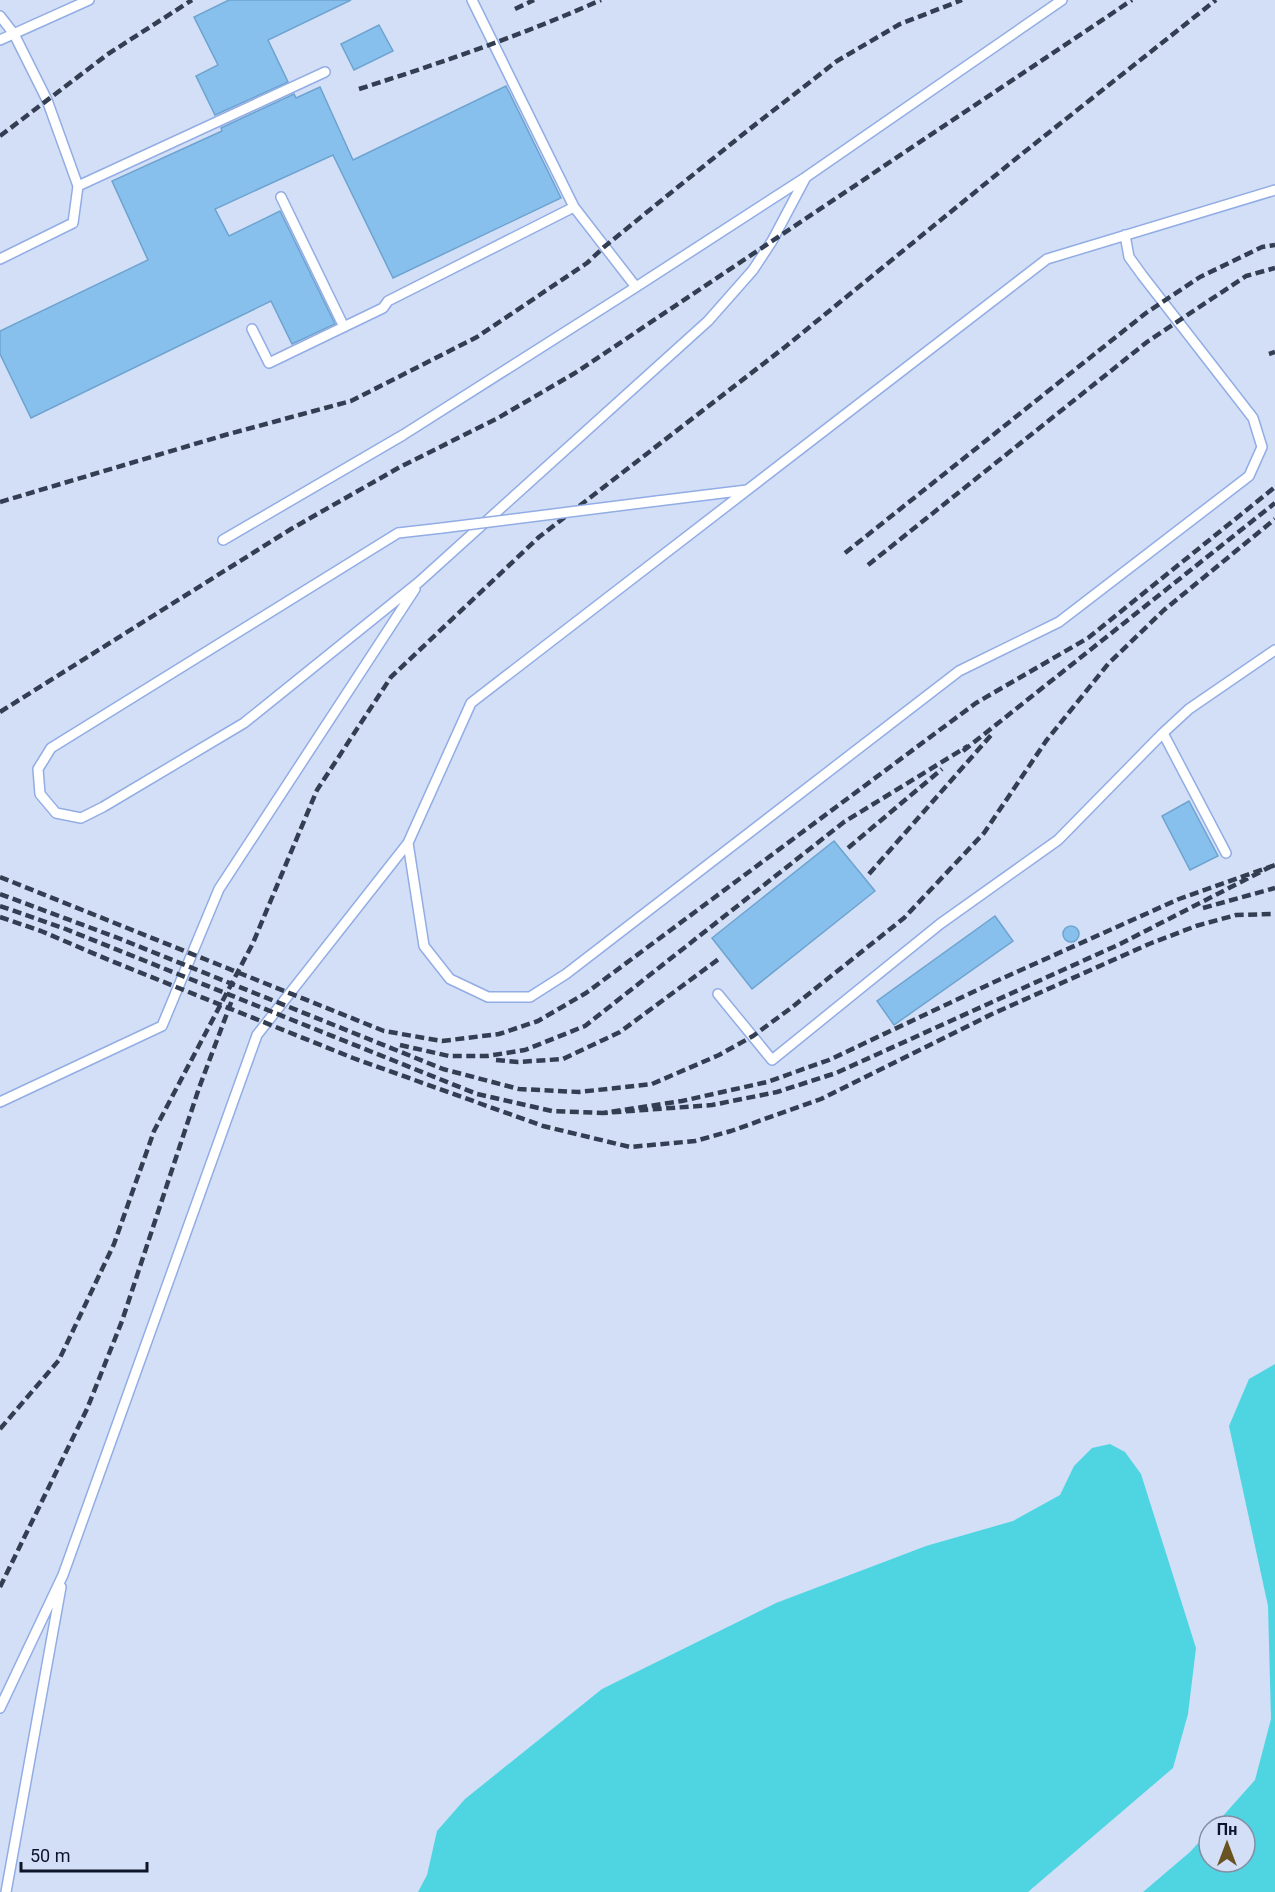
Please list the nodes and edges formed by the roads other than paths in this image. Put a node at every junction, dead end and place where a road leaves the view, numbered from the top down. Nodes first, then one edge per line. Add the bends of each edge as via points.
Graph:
1 (89, 0) edge
2 (472, 0) edge
3 (1062, 0) edge
4 (0, 16) edge
5 (14, 34) junction
6 (0, 39) edge
7 (325, 72) dead end
8 (806, 177) junction
9 (78, 186) junction
10 (1275, 190) edge
11 (281, 197) dead end
12 (574, 207) junction
13 (1125, 235) junction
14 (0, 259) edge
15 (636, 286) junction
16 (344, 327) junction
17 (252, 329) dead end
18 (748, 490) junction
19 (223, 540) dead end
20 (419, 582) junction
21 (1275, 651) edge
22 (1163, 733) junction
23 (408, 843) junction
24 (1226, 853) dead end
25 (718, 994) dead end
26 (0, 1102) edge
27 (63, 1575) junction
28 (0, 1708) edge
29 (6, 1892) edge

1 - 5 lane
2 - 12 lane
3 - 8 lane
4 - 5 lane
5 - 6 lane
5 - 9 lane via 47,100
7 - 9 lane
8 - 15 lane
8 - 20 lane via 753,270 708,321
9 - 14 lane via 73,223
10 - 13 lane
11 - 16 lane
12 - 15 lane
12 - 16 lane
13 - 18 lane via 1047,259
13 - 23 lane via 1130,257 1142,275 1253,418 1262,447 1250,476 1059,622 959,671 566,974 530,997 488,997 450,979 424,946
15 - 19 lane via 403,435
16 - 17 lane via 269,363
18 - 20 lane, bridge via 398,533 51,748 38,769 40,794 56,813 81,818 103,807 244,723
18 - 23 lane via 471,703
20 - 26 lane via 219,889 162,1026
21 - 22 lane via 1190,709
22 - 24 lane
22 - 25 lane via 1058,840 940,924 772,1060
23 - 27 lane via 257,1035
27 - 28 lane
27 - 29 lane

